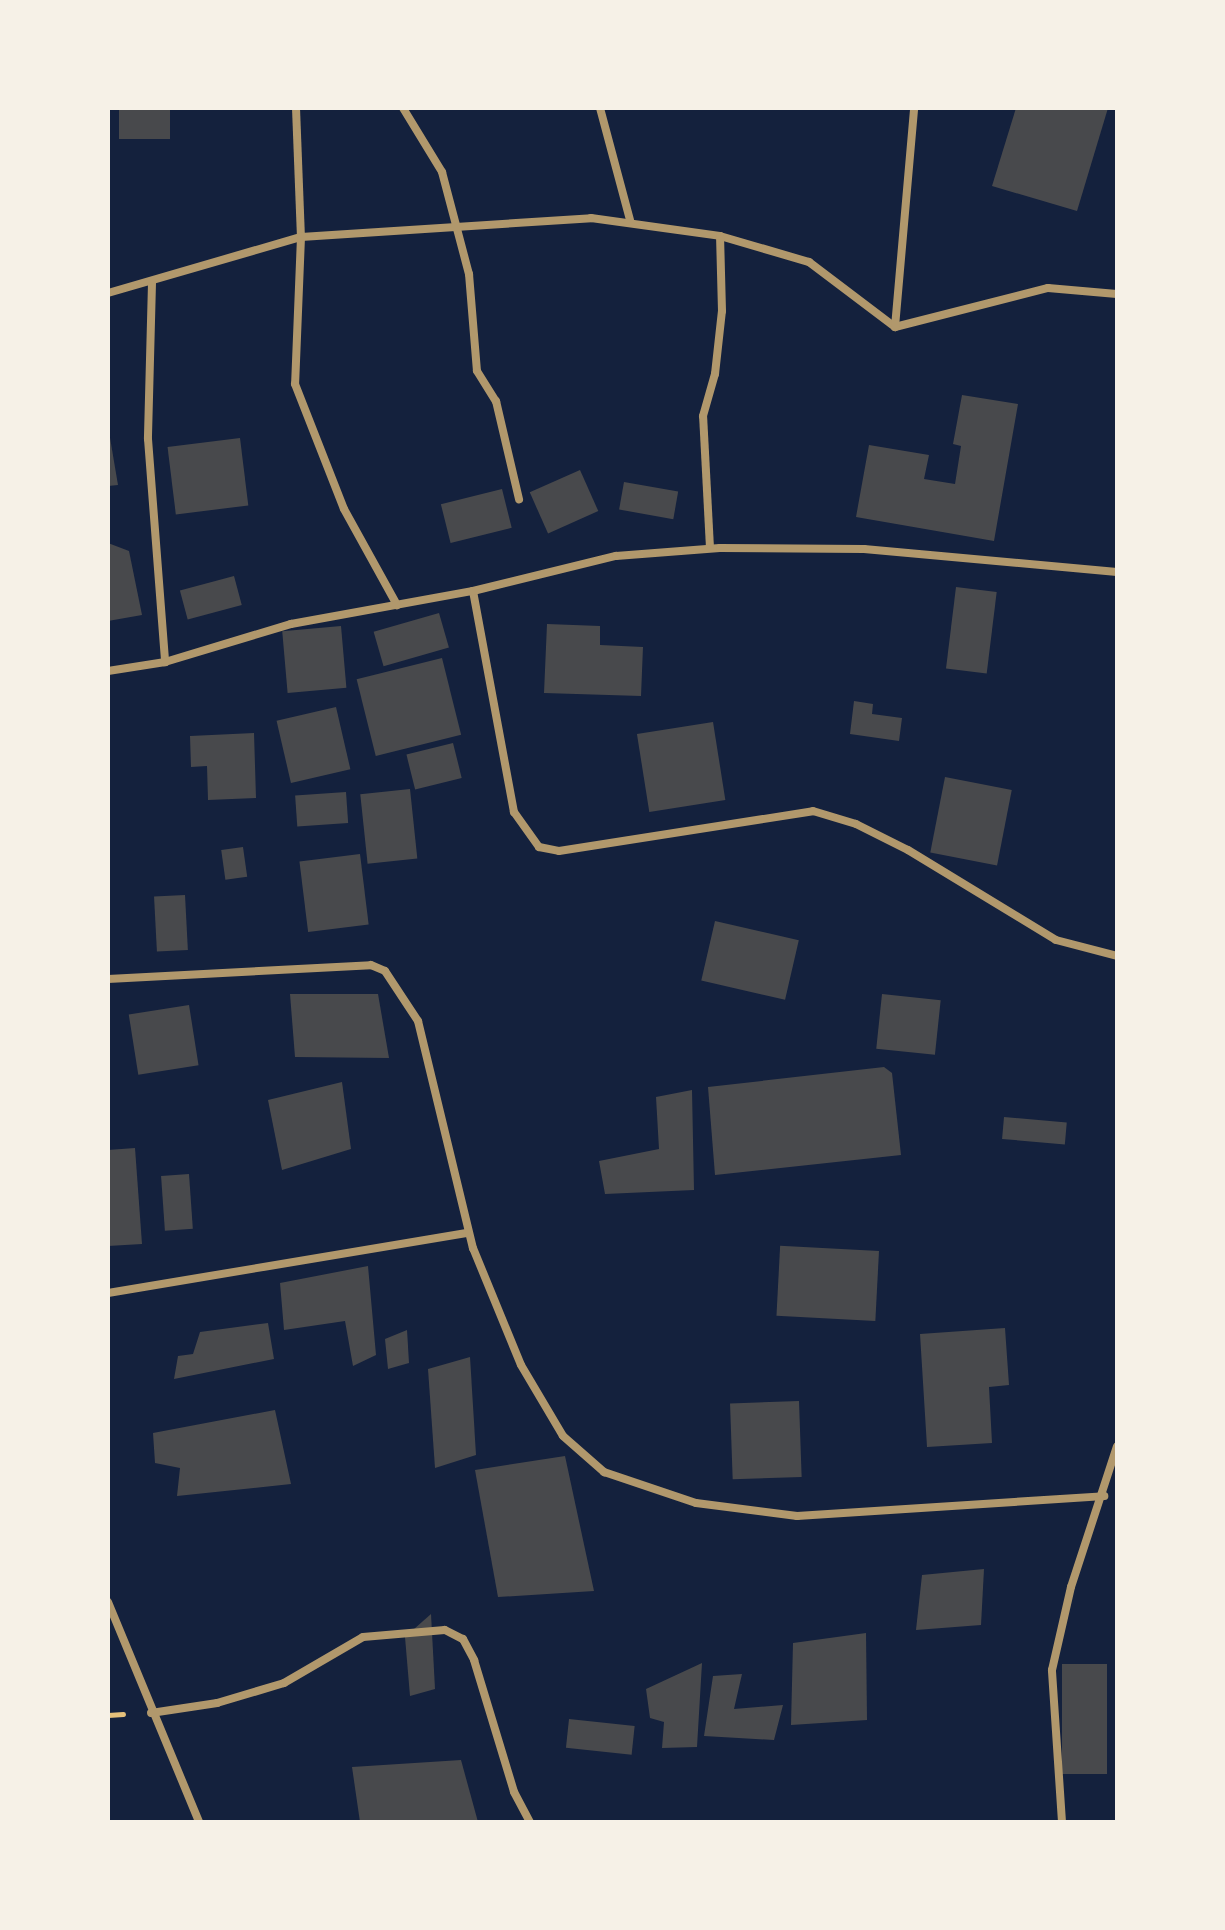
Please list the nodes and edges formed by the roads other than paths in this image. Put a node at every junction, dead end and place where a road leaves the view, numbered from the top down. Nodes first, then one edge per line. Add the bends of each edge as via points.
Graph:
1 (296, 108) edge
2 (403, 108) edge
3 (600, 108) edge
4 (914, 108) edge
5 (630, 220) junction
6 (453, 226) junction
7 (720, 236) junction
8 (301, 237) junction
9 (152, 283) junction
10 (108, 293) edge
11 (1117, 294) edge
12 (895, 327) junction
13 (519, 499) dead end
14 (710, 548) junction
15 (1117, 572) edge
16 (473, 591) junction
17 (397, 605) junction
18 (165, 662) junction
19 (108, 671) edge
20 (1117, 956) edge
21 (108, 979) edge
22 (468, 1233) junction
23 (108, 1293) edge
24 (1117, 1446) edge
25 (1104, 1496) junction
26 (108, 1602) edge
27 (151, 1713) junction
28 (199, 1822) edge
29 (530, 1822) edge
30 (1062, 1822) edge

1 - 8 street
2 - 6 street via 442,172
3 - 5 street
4 - 12 street
5 - 6 street
5 - 7 street
6 - 8 street
6 - 13 street via 469,274 477,371 496,401
7 - 12 street via 809,262
7 - 14 street via 722,311 715,374 703,416
8 - 9 street
8 - 17 street via 295,384 344,509
9 - 10 street
9 - 18 street via 148,439
11 - 12 street via 1048,288
14 - 15 street via 864,549
14 - 16 street via 616,556
16 - 17 street
16 - 20 street via 514,812 539,847 559,851 813,811 856,824 908,850 1056,940
17 - 18 street via 291,624
18 - 19 street
21 - 22 street via 371,965 385,971 418,1021
22 - 23 street
22 - 25 street via 521,1365 553,1423 586,1460 620,1480 706,1505 797,1516
24 - 25 street
25 - 30 street via 1071,1587 1052,1670
26 - 27 street
27 - 28 street
27 - 29 street via 217,1703 284,1683 363,1637 445,1630 463,1639 474,1660 514,1792

